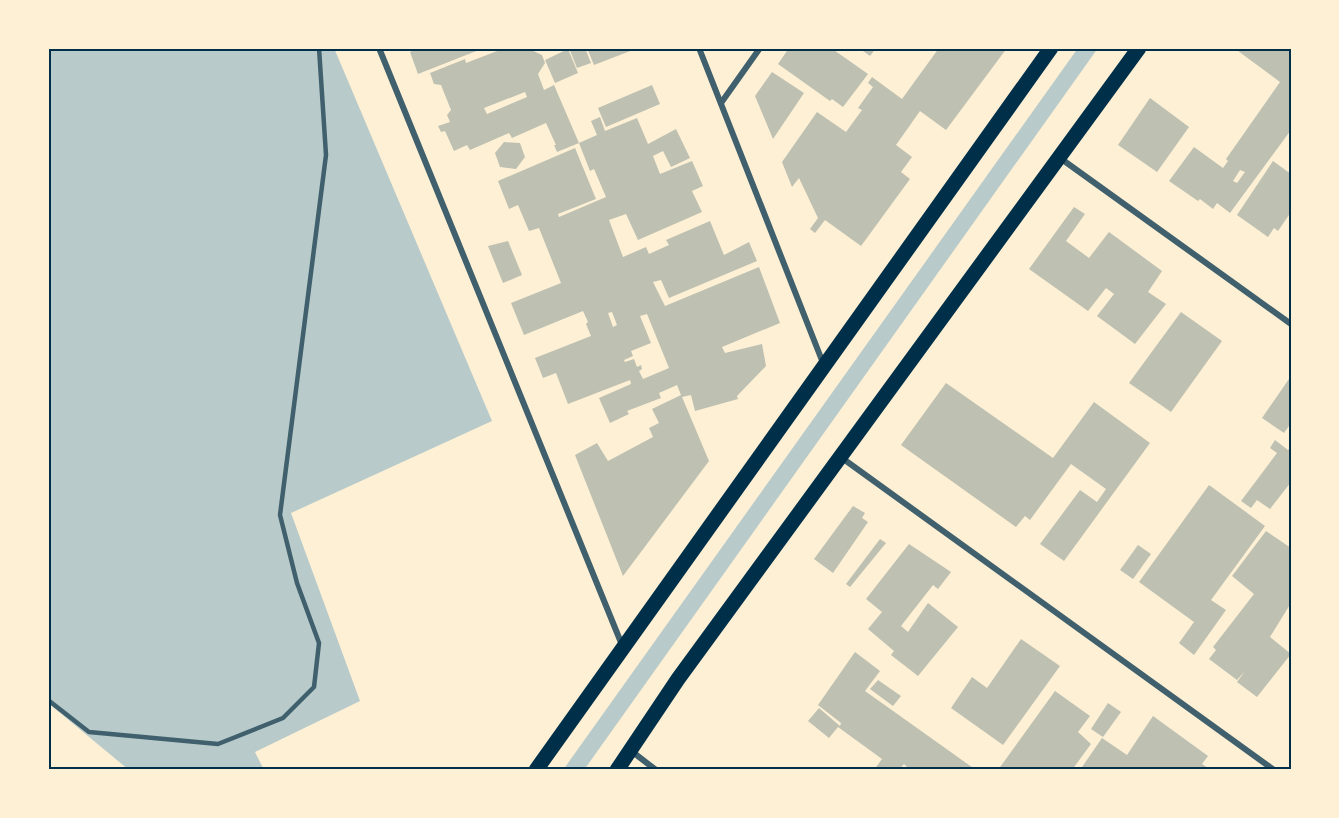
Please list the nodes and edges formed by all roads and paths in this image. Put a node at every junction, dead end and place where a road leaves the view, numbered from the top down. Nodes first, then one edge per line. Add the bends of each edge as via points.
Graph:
1 (319, 48) edge
2 (379, 48) edge
3 (699, 48) edge
4 (760, 48) edge
5 (1051, 48) edge
6 (1139, 48) edge
7 (721, 103) junction
8 (1059, 158) junction
9 (1291, 324) edge
10 (825, 367) junction
11 (839, 456) junction
12 (623, 647) junction
13 (48, 700) edge
14 (630, 750) junction
15 (536, 770) edge
16 (617, 770) edge
17 (656, 770) edge
18 (1274, 770) edge

1 - 13 lane via 326,154 280,515 297,583 319,643 314,687 283,718 218,744 89,732
2 - 12 street
3 - 7 street
4 - 7 street
5 - 10 main road
6 - 8 main road
7 - 10 street
8 - 9 street
8 - 11 main road
10 - 12 main road
11 - 14 main road
11 - 18 street
12 - 15 main road
14 - 16 main road
14 - 17 street

